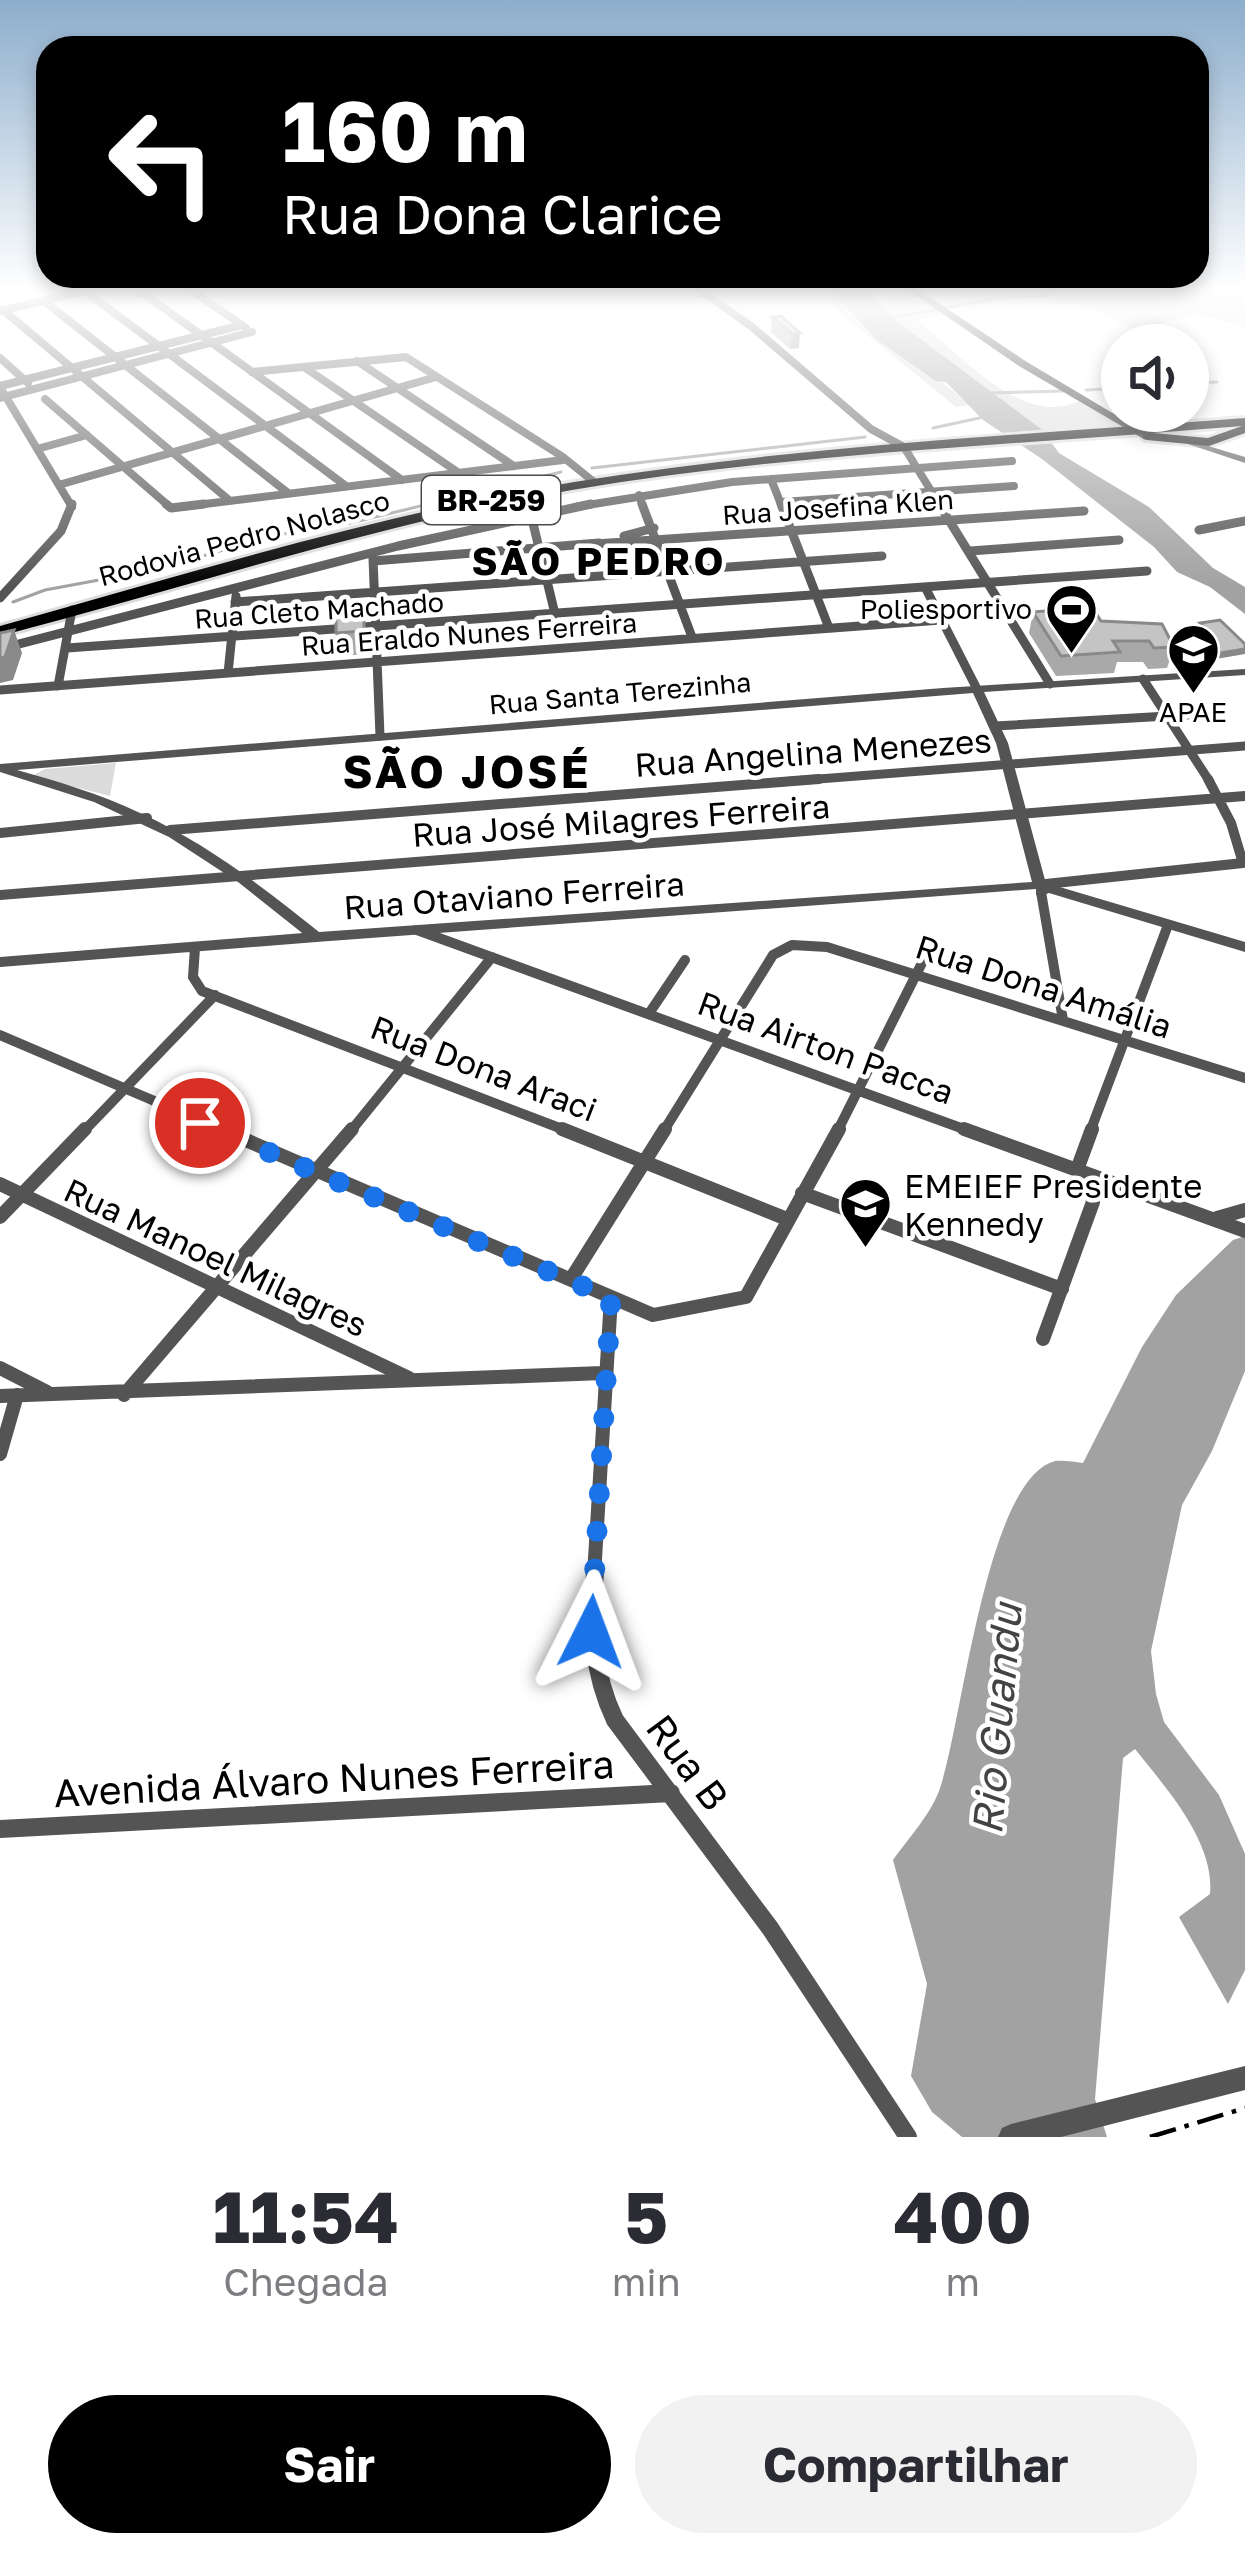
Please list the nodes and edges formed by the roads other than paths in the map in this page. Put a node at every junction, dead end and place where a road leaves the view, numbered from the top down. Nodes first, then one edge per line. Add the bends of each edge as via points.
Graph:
1 (33, 388) edge
2 (94, 388) edge
3 (153, 388) edge
4 (213, 388) edge
5 (274, 388) edge
6 (335, 388) edge
7 (396, 388) joint
8 (452, 388) edge
9 (823, 388) edge
10 (1067, 388) edge
11 (1, 392) edge
12 (45, 399) dead end
13 (353, 400) junction
14 (1101, 409) edge
15 (310, 413) junction
16 (1209, 424) edge
17 (1245, 425) edge
18 (263, 426) junction
19 (1209, 428) edge
20 (1101, 431) edge
21 (1123, 432) edge
22 (1153, 432) edge
23 (1178, 432) edge
24 (1072, 434) junction
25 (88, 435) junction
26 (218, 439) junction
27 (1223, 439) junction
28 (1191, 442) junction
29 (904, 447) junction
30 (37, 449) junction
31 (170, 453) junction
32 (1240, 458) edge
33 (563, 460) junction
34 (1012, 461) dead end
35 (122, 466) junction
36 (515, 467) junction
37 (916, 468) junction
38 (460, 473) junction
39 (771, 479) junction
40 (403, 481) junction
41 (594, 482) junction
42 (62, 484) junction
43 (1014, 486) dead end
44 (347, 487) junction
45 (933, 493) junction
46 (290, 494) junction
47 (639, 495) junction
48 (229, 500) junction
49 (782, 502) junction
50 (1084, 511) dead end
51 (532, 515) junction
52 (952, 520) junction
53 (1245, 521) edge
54 (654, 528) junction
55 (1198, 530) dead end
56 (794, 532) junction
57 (658, 540) junction
58 (1119, 540) dead end
59 (595, 544) junction
60 (540, 549) junction
61 (970, 551) junction
62 (882, 556) dead end
63 (373, 557) junction
64 (805, 562) junction
65 (1147, 571) dead end
66 (668, 572) junction
67 (547, 581) junction
68 (991, 583) junction
69 (925, 587) junction
70 (236, 588) junction
71 (374, 592) junction
72 (819, 596) junction
73 (0, 598) edge
74 (235, 602) junction
75 (681, 606) junction
76 (72, 610) junction
77 (555, 614) junction
78 (941, 620) junction
79 (376, 627) junction
80 (829, 628) junction
81 (0, 631) edge
82 (71, 631) junction
83 (232, 637) junction
84 (692, 637) junction
85 (67, 648) junction
86 (0, 650) edge
87 (376, 662) junction
88 (1245, 672) edge
89 (228, 673) junction
90 (1143, 679) junction
91 (1050, 684) junction
92 (58, 686) junction
93 (977, 689) junction
94 (0, 690) edge
95 (1220, 713) dead end
96 (1168, 715) junction
97 (995, 726) junction
98 (380, 736) junction
99 (1245, 746) edge
100 (1191, 751) junction
101 (38, 764) junction
102 (1008, 764) junction
103 (0, 769) edge
104 (25, 776) junction
105 (1215, 796) junction
106 (1245, 796) edge
107 (1018, 814) junction
108 (148, 818) junction
109 (170, 830) junction
110 (0, 833) edge
111 (239, 875) junction
112 (1041, 886) junction
113 (0, 895) edge
114 (1168, 925) junction
115 (417, 930) junction
116 (316, 937) junction
117 (933, 941) dead end
118 (1245, 947) edge
119 (195, 948) junction
120 (492, 957) junction
121 (686, 960) dead end
122 (0, 962) edge
123 (915, 972) junction
124 (215, 995) junction
125 (650, 1012) junction
126 (1063, 1020) junction
127 (0, 1035) edge
128 (724, 1039) junction
129 (1122, 1039) junction
130 (403, 1064) junction
131 (1245, 1078) edge
132 (860, 1088) junction
133 (122, 1090) junction
134 (648, 1161) junction
135 (1078, 1167) junction
136 (317, 1172) junction
137 (0, 1184) edge
138 (802, 1193) junction
139 (22, 1195) junction
140 (1245, 1210) edge
141 (0, 1217) edge
142 (787, 1219) junction
143 (1216, 1219) junction
144 (1245, 1231) edge
145 (571, 1279) junction
146 (220, 1288) junction
147 (1062, 1289) junction
148 (611, 1298) junction
149 (1042, 1339) dead end
150 (0, 1368) edge
151 (603, 1373) junction
152 (410, 1378) junction
153 (53, 1395) junction
154 (124, 1395) junction
155 (8, 1396) edge
156 (0, 1454) edge
157 (671, 1793) junction
158 (0, 1829) edge
159 (1245, 2078) edge
160 (908, 2137) edge
161 (1011, 2137) edge

1 - 11 street
2 - 31 street
3 - 26 street
4 - 18 street
5 - 15 street
6 - 13 street
7 - 13 street
7 - 36 street
8 - 33 street
9 - 29 street
10 - 14 main road
11 - 30 street
12 - 25 street
13 - 15 street
13 - 38 street
15 - 18 street
15 - 40 street
16 - 17 highway, Rodovia Pedro Nolasco / BR-259
17 - 27 highway, Rodovia Pedro Nolasco / BR-259
18 - 26 street
18 - 44 street
19 - 27 highway
20 - 24 highway, Rodovia Pedro Nolasco / BR-259
21 - 24 highway, Rodovia Pedro Nolasco / BR-259
22 - 28 highway, Rodovia Pedro Nolasco / BR-259
23 - 28 highway
24 - 29 highway, Rodovia Pedro Nolasco / BR-259
25 - 30 street
25 - 35 street
26 - 31 street
26 - 46 street
27 - 28 highway, Rodovia Pedro Nolasco
27 - 32 street
28 - 32 street
29 - 37 street
29 - 41 highway, Rodovia Pedro Nolasco / BR-259
30 - 42 street
31 - 35 street
31 - 48 street
33 - 36 street
33 - 41 street
34 - 37 street
35 - 42 street
35 - 48 street via 168,507
36 - 38 street
37 - 39 street
37 - 45 street
38 - 40 street
39 - 47 street
39 - 49 street
40 - 44 street
41 - 76 highway, Rodovia Pedro Nolasco / BR-259 via 357,531
42 - 73 street via 72,512
43 - 45 street
44 - 46 street
45 - 49 street
45 - 52 street
46 - 48 street
47 - 51 street
47 - 54 street
49 - 56 street
50 - 52 street, Rua Josefina Klen
51 - 60 street
51 - 63 street
52 - 56 street, Rua Josefina Klen
52 - 61 street
53 - 55 street
54 - 57 street
54 - 59 street
56 - 57 street, Rua Josefina Klen
56 - 64 street
57 - 59 street, Rua Josefina Klen
57 - 66 street
58 - 61 street
59 - 60 street
60 - 63 street
60 - 67 street
61 - 68 street
62 - 64 street
63 - 70 street
63 - 71 street
64 - 66 street
64 - 72 street
65 - 68 street, Rua Cleto Machado
66 - 67 street
66 - 75 street
67 - 71 street
67 - 77 street
68 - 69 street, Rua Cleto Machado
68 - 91 street
69 - 72 street, Rua Cleto Machado
69 - 78 street
70 - 74 street
70 - 82 street
71 - 74 street
71 - 79 street
72 - 75 street, Rua Cleto Machado
72 - 80 street
74 - 83 street
75 - 77 street, Rua Cleto Machado
75 - 84 street
76 - 81 highway, Rodovia Pedro Nolasco / BR-259
76 - 82 street
77 - 79 street, Rua Cleto Machado
78 - 80 street, Rua Eraldo Nunes Ferreira
78 - 93 street
79 - 83 street, Rua Cleto Machado
79 - 87 street
80 - 84 street, Rua Eraldo Nunes Ferreira
82 - 85 street
82 - 86 street
83 - 85 street, Rua Cleto Machado
83 - 89 street
84 - 87 street, Rua Eraldo Nunes Ferreira
85 - 92 street
87 - 89 street, Rua Eraldo Nunes Ferreira
87 - 98 street
88 - 90 street, Rua Santa Terezinha
89 - 92 street, Rua Eraldo Nunes Ferreira
90 - 91 street, Rua Santa Terezinha
90 - 96 street
91 - 93 street, Rua Santa Terezinha
92 - 94 street, Rua Eraldo Nunes Ferreira
93 - 97 street
93 - 98 street, Rua Santa Terezinha
95 - 96 street
96 - 97 street
96 - 100 street
97 - 102 street
98 - 101 street, Rua Santa Terezinha
99 - 100 street, Rua Angelina Menezes
100 - 102 street, Rua Angelina Menezes
100 - 105 street
101 - 103 street, Rua Santa Terezinha
101 - 104 street
102 - 107 street
102 - 109 street, Rua Angelina Menezes
103 - 104 street
104 - 108 street
105 - 106 street, Rua José Milagres Ferreira
105 - 107 street, Rua José Milagres Ferreira
105 - 112 street, Rua Otaviano Ferreira via 1243,863
107 - 111 street, Rua José Milagres Ferreira
107 - 112 street
108 - 109 street
108 - 110 street
109 - 111 street
111 - 113 street, Rua José Milagres Ferreira
111 - 116 street
112 - 114 street, Rua Otaviano Ferreira
112 - 115 street, Rua Otaviano Ferreira
112 - 126 street
114 - 118 street, Rua Otaviano Ferreira
114 - 129 street
115 - 116 street, Rua Otaviano Ferreira
115 - 120 street, Rua Airton Pacca
116 - 119 street, Rua Otaviano Ferreira
117 - 123 street
119 - 122 street, Rua Otaviano Ferreira
119 - 124 street via 195,985
120 - 125 street, Rua Airton Pacca
120 - 130 street
121 - 125 street
123 - 126 street, Rua Dona Amália
123 - 128 street, Rua Dona Amália via 793,945 773,956
123 - 132 street
124 - 130 street, Rua Dona Araci
124 - 133 street
125 - 128 street, Rua Airton Pacca
126 - 129 street, Rua Dona Amália
127 - 133 street
128 - 132 street, Rua Airton Pacca
128 - 134 street
129 - 131 street, Rua Dona Amália
129 - 135 street
130 - 134 street, Rua Dona Araci
130 - 136 street
132 - 135 street, Rua Airton Pacca
132 - 138 street
133 - 136 street
133 - 139 street
134 - 142 street, Rua Dona Araci
134 - 145 street
135 - 143 street, Rua Airton Pacca
135 - 147 street via 1093,1202
136 - 145 street
136 - 146 street
137 - 139 street, Rua Manoel Milagres
138 - 142 street
138 - 147 street
139 - 141 street
139 - 146 street, Rua Manoel Milagres
140 - 143 street
142 - 148 street via 738,1301 653,1315
143 - 144 street, Rua Airton Pacca
145 - 148 street
146 - 152 street, Rua Manoel Milagres
146 - 154 street
147 - 149 street
148 - 151 street, Rua B
150 - 153 street
151 - 152 street
151 - 157 street, Rua B via 596,1665 615,1720
152 - 154 street
153 - 154 street
153 - 155 street
155 - 156 street
157 - 158 street, Avenida Álvaro Nunes Ferreira
157 - 160 street, Rua B
159 - 161 street

